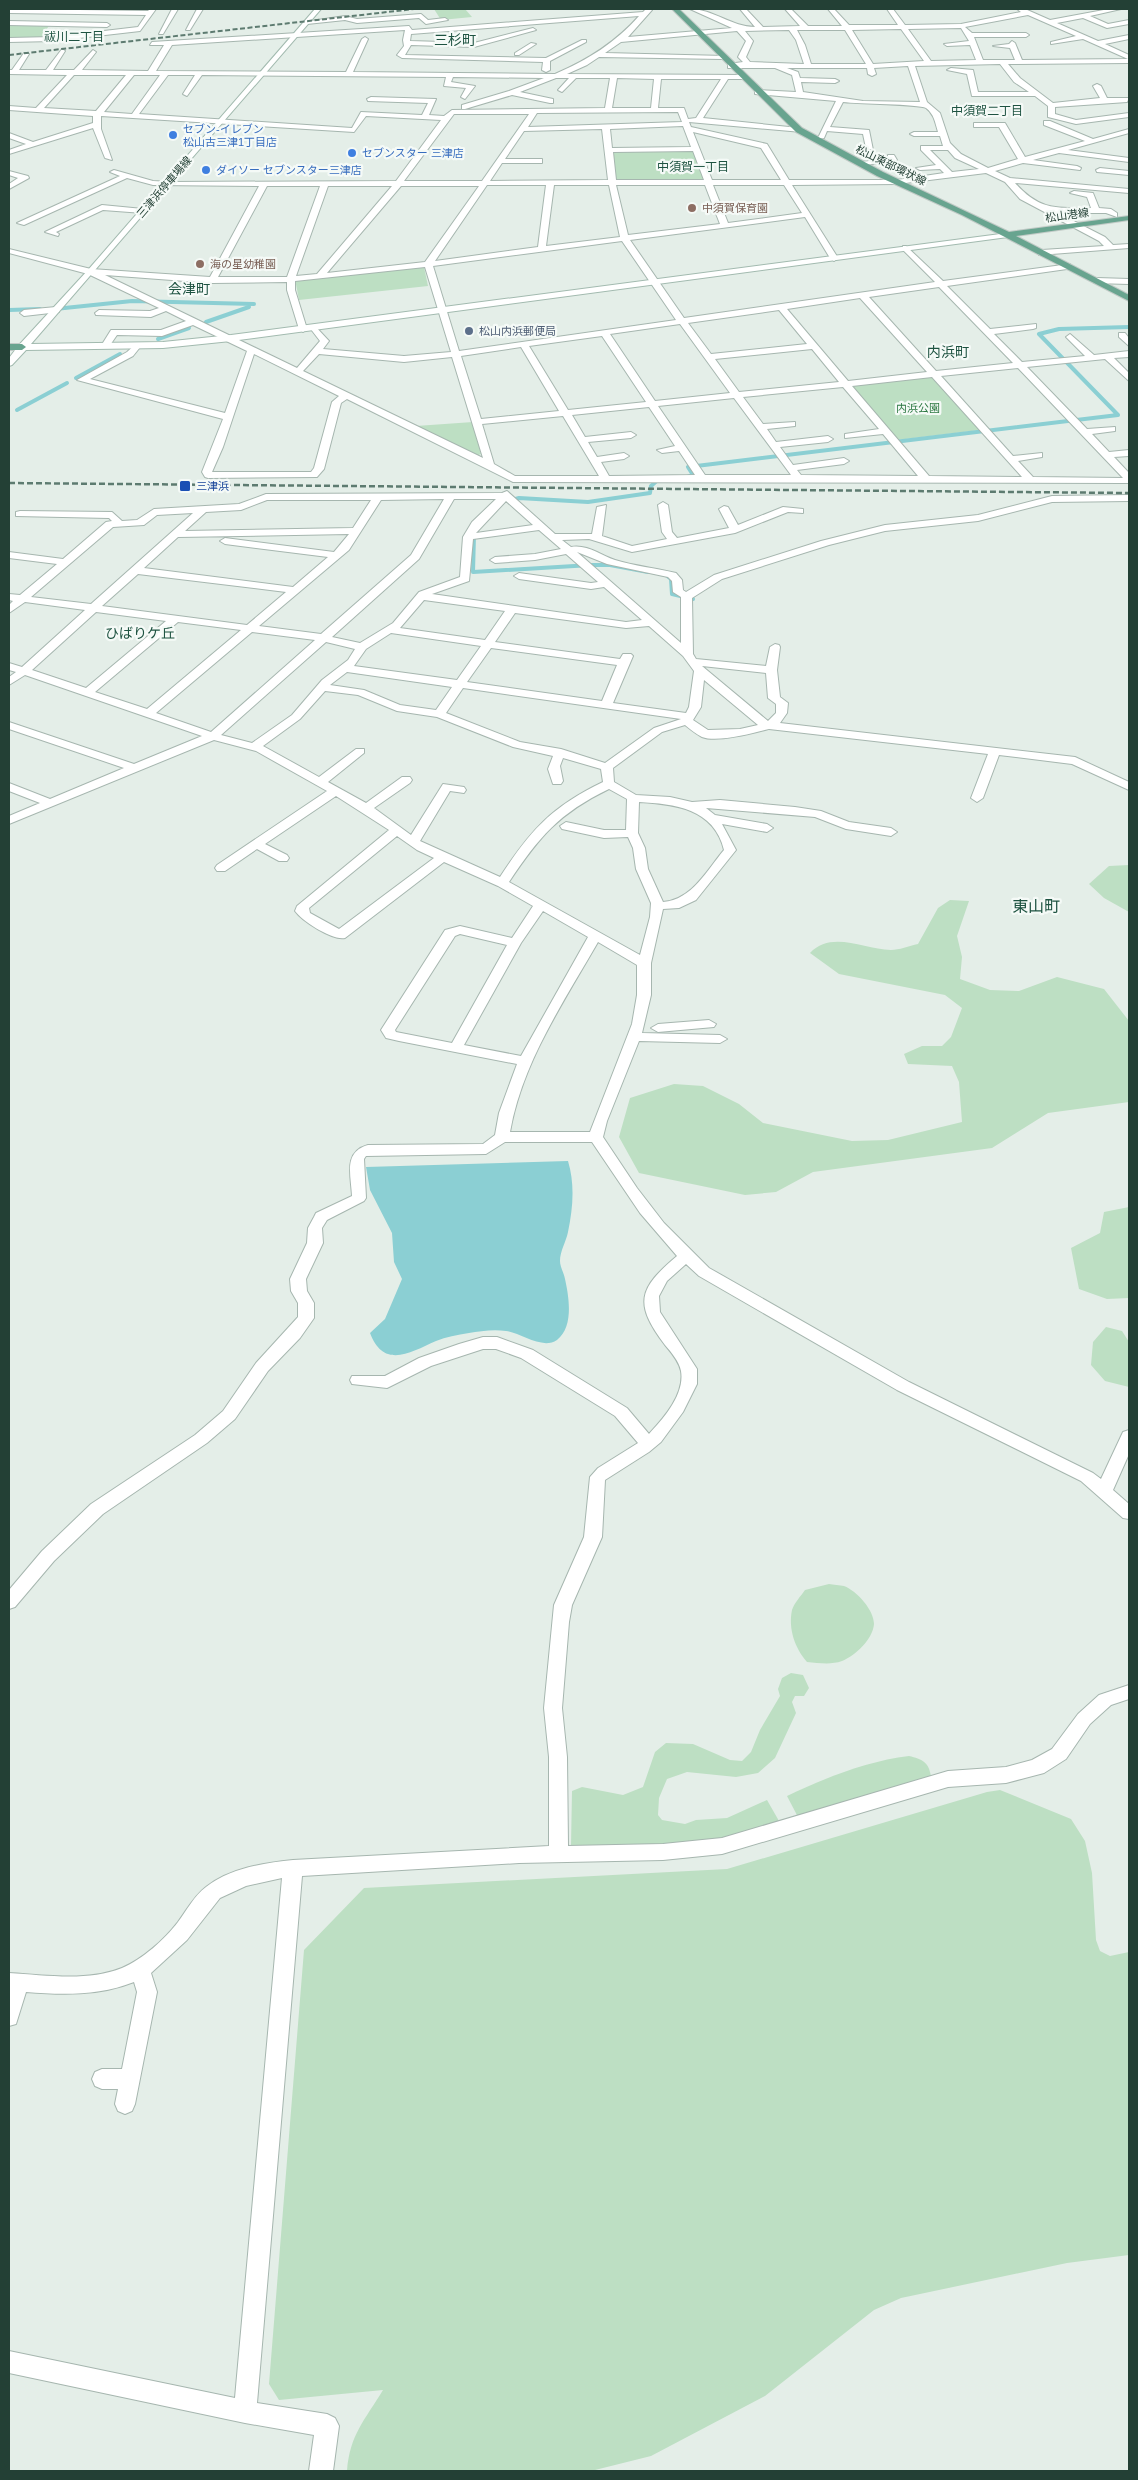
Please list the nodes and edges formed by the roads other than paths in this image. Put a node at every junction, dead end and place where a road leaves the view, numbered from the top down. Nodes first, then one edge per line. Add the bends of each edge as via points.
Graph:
1 (175, 9) edge
2 (200, 9) edge
3 (318, 9) edge
4 (675, 9) edge
5 (694, 9) edge
6 (743, 9) edge
7 (788, 9) edge
8 (831, 9) edge
9 (890, 9) edge
10 (1018, 9) edge
11 (1116, 9) edge
12 (62, 10) edge
13 (602, 10) edge
14 (9, 11) edge
15 (151, 11) edge
16 (647, 11) edge
17 (624, 12) edge
18 (1027, 13) junction
19 (1082, 16) junction
20 (1129, 16) edge
21 (460, 19) dead end
22 (452, 20) dead end
23 (992, 20) junction
24 (307, 22) junction
25 (537, 22) junction
26 (1049, 22) junction
27 (1129, 22) edge
28 (9, 23) edge
29 (53, 24) junction
30 (143, 26) junction
31 (902, 26) junction
32 (961, 26) junction
33 (847, 27) junction
34 (466, 28) junction
35 (790, 28) junction
36 (806, 28) junction
37 (188, 29) dead end
38 (740, 29) junction
39 (761, 29) junction
40 (630, 30) junction
41 (408, 32) junction
42 (161, 33) dead end
43 (296, 34) junction
44 (700, 34) junction
45 (970, 35) junction
46 (1026, 35) junction
47 (657, 37) junction
48 (1084, 37) junction
49 (1129, 37) edge
50 (365, 38) dead end
51 (43, 39) junction
52 (1034, 39) dead end
53 (9, 40) edge
54 (620, 40) junction
55 (584, 41) dead end
56 (170, 42) junction
57 (408, 43) junction
58 (1053, 43) dead end
59 (1098, 43) junction
60 (152, 44) dead end
61 (534, 44) dead end
62 (947, 44) dead end
63 (972, 44) junction
64 (996, 46) dead end
65 (62, 51) dead end
66 (92, 52) dead end
67 (26, 54) dead end
68 (559, 54) junction
69 (1057, 54) dead end
70 (598, 55) junction
71 (723, 57) junction
72 (1129, 57) edge
73 (547, 60) junction
74 (1129, 61) edge
75 (980, 62) junction
76 (1002, 62) junction
77 (1019, 62) junction
78 (1061, 62) junction
79 (1111, 62) junction
80 (111, 63) dead end
81 (933, 63) junction
82 (748, 64) junction
83 (911, 64) junction
84 (731, 66) junction
85 (777, 66) junction
86 (808, 66) junction
87 (872, 66) junction
88 (656, 68) junction
89 (1123, 69) dead end
90 (10, 72) edge
91 (48, 72) junction
92 (74, 73) junction
93 (263, 73) junction
94 (104, 74) junction
95 (131, 74) junction
96 (150, 74) junction
97 (165, 74) junction
98 (199, 74) junction
99 (348, 74) junction
100 (388, 74) junction
101 (429, 74) junction
102 (451, 74) junction
103 (546, 75) junction
104 (558, 75) junction
105 (575, 75) junction
106 (614, 76) junction
107 (872, 76) dead end
108 (726, 77) junction
109 (742, 77) junction
110 (796, 80) junction
111 (835, 81) dead end
112 (422, 86) dead end
113 (1097, 86) dead end
114 (562, 90) dead end
115 (374, 91) junction
116 (758, 92) junction
117 (512, 93) junction
118 (187, 94) dead end
119 (800, 94) junction
120 (1036, 94) junction
121 (1074, 94) dead end
122 (465, 97) dead end
123 (1102, 97) junction
124 (1127, 100) dead end
125 (550, 101) dead end
126 (840, 101) junction
127 (924, 104) junction
128 (1052, 105) junction
129 (9, 108) edge
130 (36, 110) junction
131 (654, 110) junction
132 (608, 111) junction
133 (452, 112) junction
134 (534, 112) junction
135 (364, 114) junction
136 (97, 115) junction
137 (1129, 115) edge
138 (134, 116) junction
139 (424, 117) junction
140 (446, 118) junction
141 (698, 120) junction
142 (219, 122) junction
143 (1047, 123) dead end
144 (98, 124) junction
145 (688, 125) junction
146 (977, 125) dead end
147 (606, 127) junction
148 (522, 129) junction
149 (826, 129) junction
150 (799, 130) junction
151 (1127, 132) edge
152 (914, 134) dead end
153 (944, 134) junction
154 (9, 135) edge
155 (814, 139) junction
156 (1092, 141) junction
157 (32, 144) junction
158 (1076, 145) junction
159 (870, 148) dead end
160 (950, 148) junction
161 (697, 149) junction
162 (607, 150) junction
163 (9, 152) edge
164 (1056, 152) junction
165 (1129, 152) edge
166 (891, 157) dead end
167 (109, 158) dead end
168 (1129, 160) edge
169 (500, 161) junction
170 (539, 161) dead end
171 (1025, 161) junction
172 (860, 163) junction
173 (943, 167) junction
174 (920, 168) dead end
175 (1077, 168) dead end
176 (988, 170) junction
177 (1100, 170) dead end
178 (114, 172) dead end
179 (9, 173) edge
180 (1129, 173) edge
181 (126, 176) junction
182 (951, 176) junction
183 (1008, 180) junction
184 (708, 182) junction
185 (787, 182) junction
186 (897, 182) junction
187 (550, 183) junction
188 (612, 183) junction
189 (166, 184) junction
190 (398, 184) junction
191 (484, 184) junction
192 (264, 185) junction
193 (324, 185) junction
194 (9, 187) edge
195 (1016, 188) junction
196 (1129, 191) edge
197 (1048, 210) junction
198 (143, 211) junction
199 (1096, 211) junction
200 (806, 215) junction
201 (1114, 215) dead end
202 (1129, 218) edge
203 (20, 223) dead end
204 (1078, 225) junction
205 (725, 226) junction
206 (55, 234) dead end
207 (1008, 235) junction
208 (625, 239) junction
209 (1129, 246) edge
210 (906, 248) junction
211 (1111, 248) junction
212 (542, 249) junction
213 (9, 251) edge
214 (1042, 253) junction
215 (834, 258) junction
216 (428, 264) junction
217 (1067, 266) junction
218 (90, 272) junction
219 (320, 275) junction
220 (292, 278) junction
221 (212, 280) junction
222 (1097, 281) junction
223 (654, 282) junction
224 (1129, 282) edge
225 (943, 284) junction
226 (863, 296) junction
227 (1129, 298) edge
228 (57, 308) junction
229 (164, 308) junction
230 (782, 308) junction
231 (441, 312) junction
232 (24, 313) dead end
233 (99, 313) dead end
234 (192, 322) junction
235 (684, 322) junction
236 (1033, 326) dead end
237 (314, 328) junction
238 (303, 329) junction
239 (988, 332) junction
240 (605, 334) junction
241 (1122, 335) dead end
242 (1070, 337) dead end
243 (231, 338) junction
244 (1129, 343) edge
245 (524, 345) junction
246 (105, 346) junction
247 (137, 346) junction
248 (813, 346) junction
249 (9, 347) edge
250 (22, 347) junction
251 (251, 351) junction
252 (316, 352) junction
253 (455, 354) junction
254 (1129, 354) edge
255 (1107, 356) junction
256 (710, 357) junction
257 (1092, 357) junction
258 (9, 363) edge
259 (1020, 366) junction
260 (297, 373) junction
261 (934, 375) junction
262 (121, 378) dead end
263 (1129, 378) edge
264 (845, 384) junction
265 (107, 387) junction
266 (158, 388) dead end
267 (770, 391) junction
268 (736, 394) junction
269 (145, 396) junction
270 (345, 396) junction
271 (652, 403) junction
272 (779, 403) dead end
273 (565, 412) junction
274 (228, 417) junction
275 (478, 422) junction
276 (792, 424) dead end
277 (761, 428) junction
278 (1112, 430) dead end
279 (885, 431) junction
280 (1086, 432) junction
281 (631, 435) dead end
282 (848, 436) dead end
283 (828, 439) dead end
284 (583, 440) junction
285 (774, 445) junction
286 (682, 448) junction
287 (662, 450) dead end
288 (1129, 453) edge
289 (1039, 455) dead end
290 (1108, 455) junction
291 (624, 456) dead end
292 (1011, 459) junction
293 (595, 460) junction
294 (844, 461) dead end
295 (490, 465) junction
296 (791, 468) junction
297 (702, 478) junction
298 (798, 478) junction
299 (1129, 478) edge
300 (514, 479) junction
301 (606, 479) junction
302 (926, 479) junction
303 (1029, 479) junction
304 (378, 495) junction
305 (452, 495) junction
306 (506, 496) junction
307 (1129, 498) edge
308 (41, 504) dead end
309 (663, 504) dead end
310 (602, 507) dead end
311 (202, 509) junction
312 (724, 509) dead end
313 (799, 511) dead end
314 (20, 514) dead end
315 (36, 514) junction
316 (119, 522) junction
317 (542, 528) junction
318 (735, 530) junction
319 (356, 531) junction
320 (174, 534) junction
321 (468, 537) junction
322 (553, 537) junction
323 (597, 537) junction
324 (674, 541) junction
325 (568, 550) junction
326 (9, 555) edge
327 (336, 555) junction
328 (495, 560) dead end
329 (65, 562) junction
330 (134, 570) junction
331 (519, 576) dead end
332 (606, 584) junction
333 (294, 590) junction
334 (420, 596) junction
335 (687, 596) junction
336 (9, 597) edge
337 (21, 599) junction
338 (92, 608) junction
339 (513, 608) junction
340 (9, 610) edge
341 (175, 619) junction
342 (649, 622) junction
343 (248, 628) junction
344 (390, 630) junction
345 (324, 638) junction
346 (489, 644) junction
347 (362, 646) junction
348 (775, 646) dead end
349 (694, 662) junction
350 (9, 666) edge
351 (345, 668) junction
352 (771, 670) junction
353 (24, 671) junction
354 (9, 682) edge
355 (461, 684) junction
356 (322, 687) junction
357 (87, 693) junction
358 (606, 705) junction
359 (148, 714) junction
360 (439, 714) junction
361 (689, 719) junction
362 (9, 725) edge
363 (766, 725) junction
364 (213, 736) junction
365 (254, 747) junction
366 (995, 751) junction
367 (360, 752) dead end
368 (561, 753) junction
369 (607, 767) junction
370 (134, 768) junction
371 (406, 780) dead end
372 (321, 781) junction
373 (557, 782) dead end
374 (609, 784) junction
375 (1129, 786) edge
376 (9, 787) edge
377 (337, 790) junction
378 (460, 790) dead end
379 (633, 798) junction
380 (977, 798) dead end
381 (50, 802) junction
382 (694, 805) junction
383 (366, 808) junction
384 (711, 818) junction
385 (9, 820) edge
386 (566, 826) dead end
387 (767, 828) dead end
388 (397, 830) junction
389 (891, 832) dead end
390 (632, 833) junction
391 (413, 842) junction
392 (256, 844) junction
393 (443, 857) junction
394 (283, 858) dead end
395 (221, 868) dead end
396 (502, 883) junction
397 (541, 904) junction
398 (657, 906) junction
399 (596, 936) junction
400 (515, 943) junction
401 (644, 963) junction
402 (709, 1024) dead end
403 (635, 1033) junction
404 (720, 1039) dead end
405 (456, 1048) junction
406 (526, 1062) junction
407 (502, 1137) junction
408 (596, 1137) junction
409 (685, 1257) junction
410 (358, 1380) dead end
411 (1129, 1436) edge
412 (648, 1444) junction
413 (1104, 1491) junction
414 (1129, 1513) edge
415 (9, 1602) edge
416 (1129, 1692) edge
417 (559, 1854) junction
418 (293, 1868) junction
419 (139, 1968) junction
420 (13, 1983) edge
421 (9, 2017) edge
422 (102, 2079) dead end
423 (130, 2079) junction
424 (125, 2104) dead end
425 (9, 2362) edge
426 (245, 2412) junction
427 (322, 2471) edge

1 - 42 street
2 - 37 street
3 - 24 street, 三津浜停車場線
4 - 44 main road, 松山東部環状線
5 - 38 street
6 - 39 street
7 - 36 street
8 - 33 street
9 - 31 street
10 - 18 street
11 - 19 street
11 - 20 street
12 - 14 street
12 - 15 street
12 - 29 street
13 - 17 street
15 - 30 street
16 - 17 street
16 - 40 street
17 - 25 street
17 - 40 street
18 - 23 street
18 - 26 street
19 - 26 street
19 - 27 street via 1107,26
21 - 34 street
22 - 24 street via 426,22 421,16
23 - 32 street
23 - 46 street
24 - 43 street, 三津浜停車場線
25 - 34 street
25 - 57 street via 543,27 474,45
26 - 48 street
28 - 29 street
29 - 30 street
29 - 51 street
30 - 51 street
31 - 32 street
31 - 33 street
31 - 81 street
32 - 45 street
33 - 36 street
33 - 87 street
34 - 41 street
35 - 36 street
35 - 39 street
35 - 86 street via 802,44
38 - 39 street
38 - 44 street
38 - 82 street via 750,41 742,57
40 - 54 street
41 - 43 street via 409,28
41 - 57 street
43 - 56 street
43 - 93 street, 三津浜停車場線
44 - 47 street
44 - 71 main road, 松山東部環状線
45 - 46 street
45 - 63 street
46 - 52 street
47 - 54 street
47 - 88 street
48 - 58 street
48 - 59 street
49 - 59 street
50 - 99 street
51 - 53 street
54 - 70 street
55 - 68 street
56 - 60 street
56 - 96 street
57 - 73 street via 402,56
59 - 72 street
61 - 68 street via 515,54
62 - 63 street
63 - 75 street
64 - 77 street via 1012,45
65 - 91 street
66 - 92 street
67 - 90 street
68 - 73 street
69 - 78 street
70 - 88 street
70 - 104 street
71 - 84 main road, 松山東部環状線
71 - 88 street
73 - 103 street
74 - 79 street
75 - 76 street
75 - 81 street
76 - 77 street
76 - 120 street via 1017,80
77 - 78 street
78 - 79 street
79 - 89 street
80 - 94 street
81 - 83 street
81 - 120 street via 939,70 970,72 975,94
82 - 84 street
82 - 85 street
83 - 87 street
83 - 127 street
84 - 109 main road, 松山東部環状線
85 - 86 street
85 - 110 street via 795,74
86 - 87 street
87 - 107 street
88 - 106 street
88 - 108 street
88 - 131 street
90 - 91 street
91 - 92 street
92 - 94 street
92 - 130 street
93 - 98 street
93 - 99 street
93 - 142 street, 三津浜停車場線
94 - 95 street
95 - 96 street
95 - 136 street
96 - 97 street
97 - 98 street
97 - 138 street
98 - 118 street
99 - 100 street
100 - 101 street
100 - 115 street
101 - 102 street
101 - 112 street
102 - 103 street
102 - 122 street via 448,84 471,86
103 - 104 street
104 - 105 street
104 - 117 street
105 - 106 street
105 - 114 street
106 - 132 street
108 - 109 street
108 - 141 street
109 - 116 main road, 松山東部環状線
110 - 111 street
110 - 119 street
113 - 123 street
115 - 135 street
115 - 139 street via 433,102
116 - 119 street
116 - 150 main road, 松山東部環状線
117 - 125 street
117 - 133 street
119 - 126 street
120 - 128 street
121 - 123 street
123 - 124 street
123 - 128 street
126 - 127 street
126 - 149 street
127 - 153 street via 936,114
128 - 137 street via 1051,115 1076,122
129 - 130 street
130 - 136 street
131 - 132 street
131 - 145 street via 682,110
132 - 134 street
133 - 134 street
133 - 140 street
134 - 148 street
135 - 139 street
135 - 142 street via 354,130
136 - 138 street
136 - 144 street
138 - 142 street
139 - 140 street
140 - 190 street
141 - 145 street
141 - 150 street
142 - 189 street, 三津浜停車場線
143 - 156 street
144 - 157 street
144 - 167 street
145 - 147 street
145 - 161 street
145 - 185 street via 764,146
146 - 171 street via 1002,125 1019,157
147 - 148 street
147 - 162 street
148 - 169 street
149 - 155 street
149 - 159 street via 866,132
150 - 155 main road, 松山東部環状線
151 - 156 street
152 - 153 street
153 - 160 street
154 - 157 street
155 - 172 main road, 松山東部環状線
156 - 158 street
157 - 163 street
158 - 164 street
158 - 165 street
160 - 173 street via 924,148
160 - 176 street via 963,159
161 - 162 street
161 - 184 street
162 - 188 street
164 - 168 street
164 - 171 street
166 - 172 street via 893,160
169 - 170 street
169 - 191 street
171 - 175 street
171 - 176 street
172 - 186 main road, 松山東部環状線
173 - 174 street
173 - 182 street
176 - 182 street
176 - 183 street
177 - 180 street
178 - 181 street
179 - 194 street via 25,178
181 - 189 street
181 - 203 street
182 - 186 street
183 - 195 street
183 - 196 street
184 - 185 street
184 - 188 street
184 - 205 street
185 - 186 street
185 - 200 street
186 - 207 main road, 松山東部環状線
187 - 188 street
187 - 191 street
187 - 212 street
188 - 208 street
189 - 192 street
189 - 198 street, 三津浜停車場線
190 - 191 street
190 - 193 street
190 - 219 street
191 - 216 street
192 - 193 street
192 - 221 street
193 - 220 street
195 - 197 street via 1023,197
195 - 199 street via 1090,195
197 - 199 street
197 - 204 street
198 - 206 street via 102,207 49,232
198 - 218 street, 三津浜停車場線
199 - 201 street via 1108,211
200 - 205 street
200 - 215 street
202 - 204 main road, 松山港線
204 - 207 main road, 松山港線
204 - 211 street via 1102,238
205 - 208 street
207 - 210 street
207 - 214 main road, 松山東部環状線
208 - 212 street
208 - 223 street
209 - 211 street
210 - 215 street
210 - 225 street
211 - 214 street
212 - 216 street
213 - 218 street
214 - 217 main road, 松山東部環状線
215 - 223 street
216 - 219 street
216 - 231 street
217 - 222 main road, 松山東部環状線
217 - 225 street
218 - 221 street
218 - 228 street, 三津浜停車場線
218 - 229 street
219 - 220 street
220 - 221 street via 273,281
220 - 238 street via 291,290
222 - 224 street
222 - 227 main road, 松山東部環状線
223 - 231 street
223 - 235 street
225 - 226 street
225 - 239 street
226 - 230 street
226 - 261 street
228 - 232 street
228 - 250 street, 三津浜停車場線
229 - 233 street via 151,314
229 - 234 street
230 - 235 street
230 - 248 street
231 - 237 street
231 - 253 street
234 - 243 street
234 - 246 street via 162,333 114,332
235 - 240 street
235 - 256 street
236 - 239 street
237 - 238 street
237 - 252 street via 325,341
238 - 243 street
239 - 259 street
240 - 245 street
240 - 271 street
241 - 244 street
242 - 257 street
243 - 247 street
243 - 251 street
245 - 253 street
245 - 273 street
246 - 247 street
246 - 250 street
247 - 265 street via 130,354 82,380
248 - 256 street
248 - 264 street
249 - 250 main road
250 - 258 street, 三津浜停車場線
251 - 260 street
251 - 274 street
252 - 253 street via 404,359
252 - 260 street
253 - 275 street
254 - 255 street
255 - 257 street
255 - 263 street
256 - 268 street
257 - 259 street
259 - 261 street
259 - 280 street
260 - 270 street
261 - 264 street
261 - 292 street
262 - 265 street
264 - 267 street
264 - 279 street
265 - 269 street
266 - 269 street
267 - 268 street
267 - 272 street
268 - 271 street
268 - 277 street
269 - 274 street
270 - 274 street via 337,402 319,469 314,474 208,476
270 - 295 street
271 - 273 street
271 - 286 street
273 - 275 street
273 - 284 street
275 - 295 street
276 - 277 street
277 - 285 street
278 - 280 street
279 - 282 street
279 - 302 street
280 - 290 street
281 - 284 street
283 - 285 street
284 - 293 street
285 - 296 street
286 - 287 street
286 - 297 street
288 - 290 street
289 - 292 street
290 - 299 street
291 - 293 street
292 - 303 street
293 - 301 street
294 - 296 street
295 - 300 street
296 - 298 street
297 - 298 street
297 - 301 street
298 - 302 street
299 - 303 street via 1118,482
300 - 301 street
300 - 306 street
302 - 303 street
304 - 305 street
304 - 311 street via 266,497 242,507
304 - 319 street
305 - 306 street
305 - 345 street via 415,557
306 - 317 street
306 - 321 street via 495,503
307 - 335 street via 1052,500 978,518 885,528 824,543 718,577
308 - 315 street
309 - 324 street via 668,532
310 - 323 street
311 - 316 street via 154,512 140,523
311 - 320 street
312 - 318 street
313 - 318 street via 786,509
314 - 315 street
315 - 316 street via 112,515
316 - 329 street via 110,524
317 - 321 street
317 - 322 street
318 - 324 street
319 - 320 street
319 - 327 street
320 - 327 street
320 - 330 street
321 - 334 street via 465,579
322 - 323 street
322 - 325 street
323 - 324 street via 632,549
325 - 328 street
325 - 332 street
325 - 335 street via 585,550 610,562 672,575 677,580 678,592
326 - 329 street
327 - 333 street
329 - 337 street
330 - 333 street
330 - 338 street
331 - 332 street via 590,586
332 - 342 street
333 - 343 street
334 - 339 street
334 - 344 street via 407,615
335 - 349 street via 685,601
336 - 337 street
337 - 338 street
337 - 340 street
338 - 341 street
338 - 353 street
339 - 342 street via 633,625
339 - 346 street
341 - 343 street
341 - 357 street
342 - 349 street
343 - 345 street
343 - 359 street
344 - 346 street
344 - 347 street
345 - 347 street
345 - 364 street
346 - 355 street
346 - 358 street via 626,659
347 - 351 street
348 - 352 street
349 - 352 street
349 - 361 street via 695,707
349 - 363 street
350 - 353 street
351 - 355 street
351 - 356 street
352 - 363 street via 774,698 782,703 784,709 782,716
353 - 354 street
353 - 357 street
355 - 358 street
355 - 360 street
356 - 360 street via 360,692 397,708
356 - 365 street via 296,717
357 - 359 street
358 - 361 street
359 - 364 street
360 - 368 street via 517,745
361 - 363 street via 705,734 736,733
361 - 369 street via 658,730
362 - 370 street
363 - 366 street
364 - 365 street
364 - 370 street
365 - 372 street
366 - 375 street via 1075,761
366 - 380 street
367 - 372 street
368 - 369 street
368 - 373 street via 552,768
369 - 374 street
370 - 381 street
371 - 383 street
372 - 377 street
374 - 379 street
374 - 396 street via 548,823 534,836
376 - 381 street
377 - 383 street
377 - 392 street
378 - 391 street via 447,787
379 - 382 street
379 - 390 street
381 - 385 street
382 - 384 street
382 - 389 street via 720,804 817,814 846,824
383 - 388 street
384 - 387 street
384 - 398 street via 730,850 692,897 674,905
386 - 390 street via 604,834
388 - 391 street
388 - 393 street via 303,906 301,911 305,916 340,935
390 - 398 street
391 - 393 street
392 - 394 street
392 - 395 street
393 - 396 street
396 - 397 street
397 - 399 street
397 - 400 street
398 - 401 street via 650,948
399 - 401 street
399 - 406 street
400 - 405 street
400 - 405 street via 460,930 450,933 388,1030 399,1038
401 - 403 street via 644,995
402 - 403 street
403 - 404 street via 695,1040
403 - 408 street
405 - 406 street
406 - 407 street via 514,1088
407 - 408 street
407 - 415 street via 486,1149 368,1150 361,1153 357,1158 359,1198 321,1217 315,1228 315,1243 298,1279 299,1291 306,1303 306,1318 294,1334 262,1367 229,1415 201,1439 97,1509 48,1556
408 - 409 street via 619,1174
409 - 412 street via 657,1280 652,1309 657,1325 686,1363 689,1384 669,1420
409 - 413 street via 704,1272 903,1386 1088,1477
410 - 412 street via 387,1382 425,1362 483,1343 497,1343 527,1354 615,1408 634,1425
411 - 413 street
412 - 417 street via 598,1477 593,1538 563,1605 552,1708 558,1757
413 - 414 street
416 - 417 street via 1105,1700 1084,1719 1059,1754 1037,1767 1006,1775 948,1779 722,1846 663,1852
417 - 418 street
418 - 419 street via 259,1873 219,1888 202,1904 181,1933
418 - 426 street
419 - 420 street via 126,1976 87,1984
419 - 423 street via 147,1992
420 - 421 street
422 - 423 street
423 - 424 street
425 - 426 street
426 - 427 street via 327,2426

